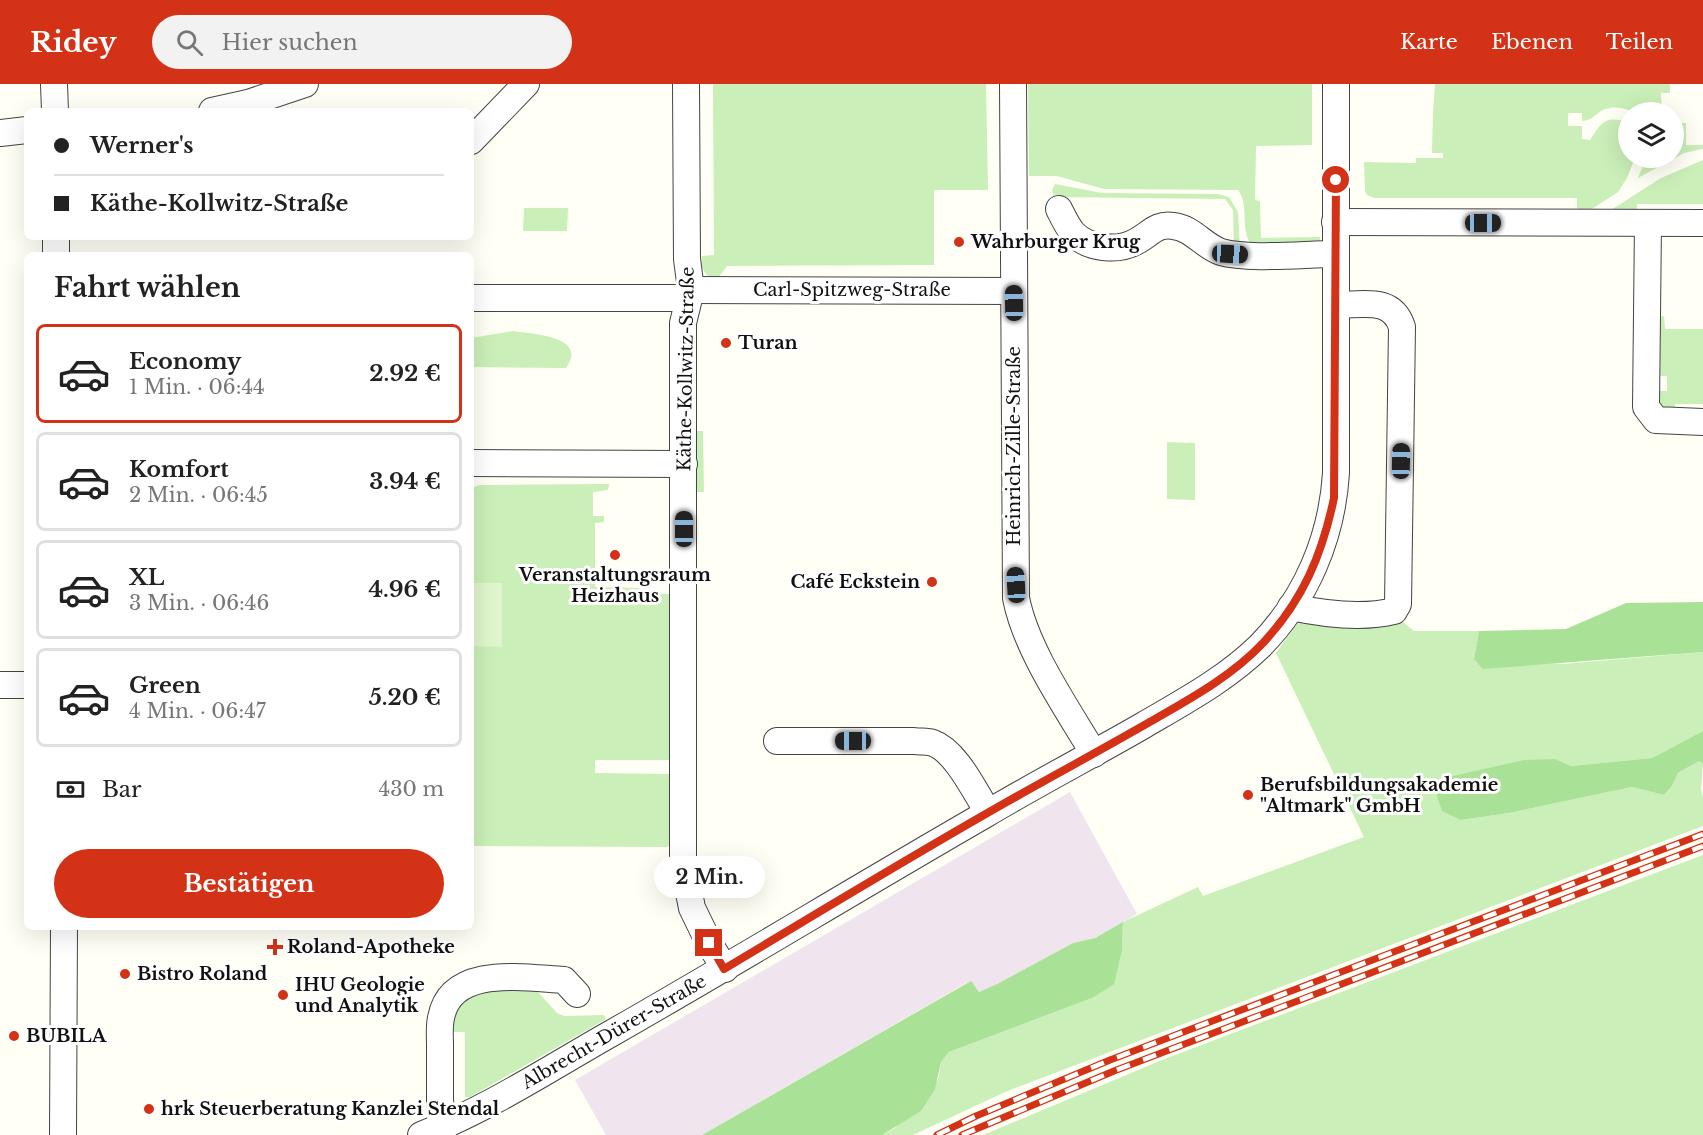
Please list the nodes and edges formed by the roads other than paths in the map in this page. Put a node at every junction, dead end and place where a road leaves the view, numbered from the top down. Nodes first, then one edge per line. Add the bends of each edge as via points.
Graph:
1 (54, 84) edge
2 (304, 84) edge
3 (526, 84) edge
4 (686, 84) edge
5 (1013, 84) edge
6 (1336, 84) edge
7 (55, 108) edge
8 (226, 108) edge
9 (24, 130) edge
10 (0, 133) edge
11 (474, 138) edge
12 (1059, 209) dead end
13 (1335, 222) junction
14 (1647, 223) junction
15 (1703, 223) edge
16 (1336, 254) junction
17 (1014, 291) junction
18 (690, 294) junction
19 (474, 298) edge
20 (1336, 305) junction
21 (1703, 422) edge
22 (474, 463) edge
23 (684, 464) junction
24 (1291, 607) junction
25 (0, 685) edge
26 (24, 685) edge
27 (777, 741) dead end
28 (1094, 754) junction
29 (988, 812) junction
30 (64, 930) edge
31 (724, 969) junction
32 (577, 994) dead end
33 (447, 1125) junction
34 (63, 1135) edge
35 (422, 1135) edge

1 - 7 street
2 - 8 street
3 - 11 street
4 - 18 street, Käthe-Kollwitz-Straße
5 - 17 street, Heinrich-Zille-Straße
6 - 13 street, Albrecht-Dürer-Straße
9 - 10 street
12 - 16 street via 1073,233 1100,247 1126,246 1167,225 1186,229 1211,247 1230,254
13 - 14 street
13 - 16 street, Albrecht-Dürer-Straße
14 - 15 street
14 - 21 street via 1646,407 1656,420
16 - 20 street, Albrecht-Dürer-Straße
17 - 18 street, Carl-Spitzweg-Straße
17 - 28 street, Heinrich-Zille-Straße via 1016,598 1040,660
18 - 19 street, Carl-Spitzweg-Straße
18 - 23 street, Käthe-Kollwitz-Straße via 683,323
20 - 24 street, Albrecht-Dürer-Straße via 1334,498 1311,575
20 - 24 street via 1384,305 1399,317 1402,327 1400,595 1394,611 1383,614 1327,614
22 - 23 street
23 - 31 street, Käthe-Kollwitz-Straße via 683,862 692,908
24 - 28 street, Albrecht-Dürer-Straße via 1263,643 1224,676
25 - 26 street
27 - 29 street via 932,743 946,750 957,763
28 - 29 street, Albrecht-Dürer-Straße
29 - 31 street, Albrecht-Dürer-Straße
30 - 34 street
31 - 33 street, Albrecht-Dürer-Straße
32 - 33 street via 564,980 504,977 482,979 458,990 448,1000 441,1020 440,1101
33 - 35 street, Albrecht-Dürer-Straße

